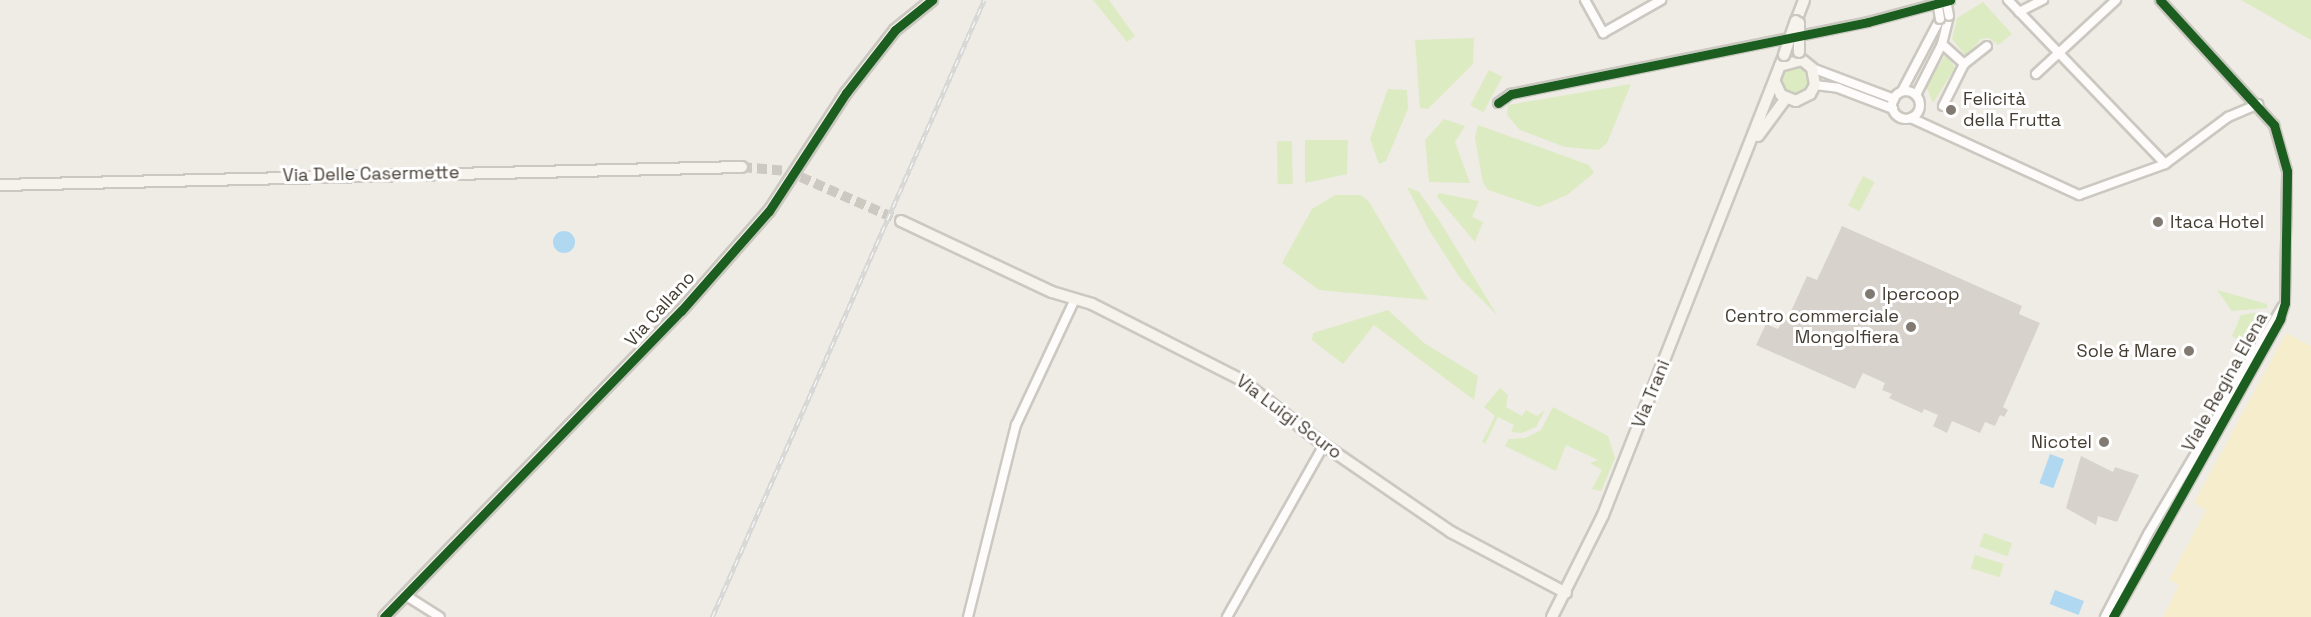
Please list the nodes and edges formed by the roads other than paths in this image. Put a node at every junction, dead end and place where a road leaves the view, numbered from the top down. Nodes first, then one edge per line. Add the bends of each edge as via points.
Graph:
1 (932, 0) edge
2 (1585, 0) edge
3 (1661, 0) edge
4 (1937, 0) edge
5 (1948, 0) edge
6 (2007, 0) edge
7 (2043, 0) edge
8 (2116, 0) edge
9 (2160, 0) edge
10 (2019, 12) junction
11 (1800, 13) edge
12 (1942, 44) junction
13 (1987, 46) dead end
14 (2059, 55) junction
15 (1800, 56) junction
16 (1964, 64) junction
17 (1780, 66) junction
18 (1812, 68) junction
19 (2036, 74) dead end
20 (1775, 82) junction
21 (1815, 85) junction
22 (1902, 91) junction
23 (1916, 95) junction
24 (1786, 98) junction
25 (1893, 99) junction
26 (1498, 103) dead end
27 (2258, 104) junction
28 (1943, 106) dead end
29 (1893, 110) junction
30 (1911, 118) junction
31 (2165, 164) junction
32 (742, 167) tunnel mouth
33 (1740, 167) junction
34 (0, 185) edge
35 (901, 221) tunnel mouth
36 (1075, 299) junction
37 (1324, 445) junction
38 (2122, 590) junction
39 (1566, 593) junction
40 (405, 595) junction
41 (384, 617) edge
42 (440, 617) edge
43 (968, 617) edge
44 (1227, 617) edge
45 (1552, 617) edge
46 (2105, 617) edge
47 (2113, 617) edge

1 - 40 main road, Via Callano via 896,30 846,93 769,211 681,311
2 - 3 street via 1603,33
4 - 22 street, bridge via 1940,19
5 - 12 street, bridge via 1949,16
5 - 26 street via 1868,22 1511,94
6 - 10 street
7 - 10 street
8 - 14 street
9 - 27 street, Viale Regina Elena
10 - 14 street
11 - 15 main road, Via Trani, bridge
11 - 17 main road, Via Trani, bridge
12 - 16 street
12 - 23 street
13 - 16 street
14 - 19 street
14 - 31 street
15 - 17 main road
15 - 18 main road
16 - 28 street
17 - 20 main road, Via Trani
18 - 21 main road
18 - 25 street
20 - 24 main road
20 - 33 main road, Via Trani
21 - 24 main road via 1806,98
21 - 29 street via 1838,88
22 - 23 street
22 - 25 street
23 - 30 street via 1920,108
24 - 33 main road, Via Trani
25 - 29 street
27 - 31 street via 2228,117
27 - 38 street, Viale Regina Elena via 2274,125 2287,171 2285,303 2280,320
29 - 30 street via 1902,118
30 - 31 street via 2079,195
32 - 34 main road, Via Delle Casermette
33 - 39 main road, Via Trani via 1603,515
35 - 36 main road, Via Luigi Scuro
36 - 37 main road, Via Luigi Scuro via 1240,379
36 - 43 street via 1016,425
37 - 39 main road, Via Luigi Scuro via 1451,532
37 - 44 street
38 - 46 street, Viale Regina Elena
38 - 47 street, Viale Regina Elena
39 - 45 main road, Via Trani
40 - 41 main road, Via Callano
40 - 42 street

